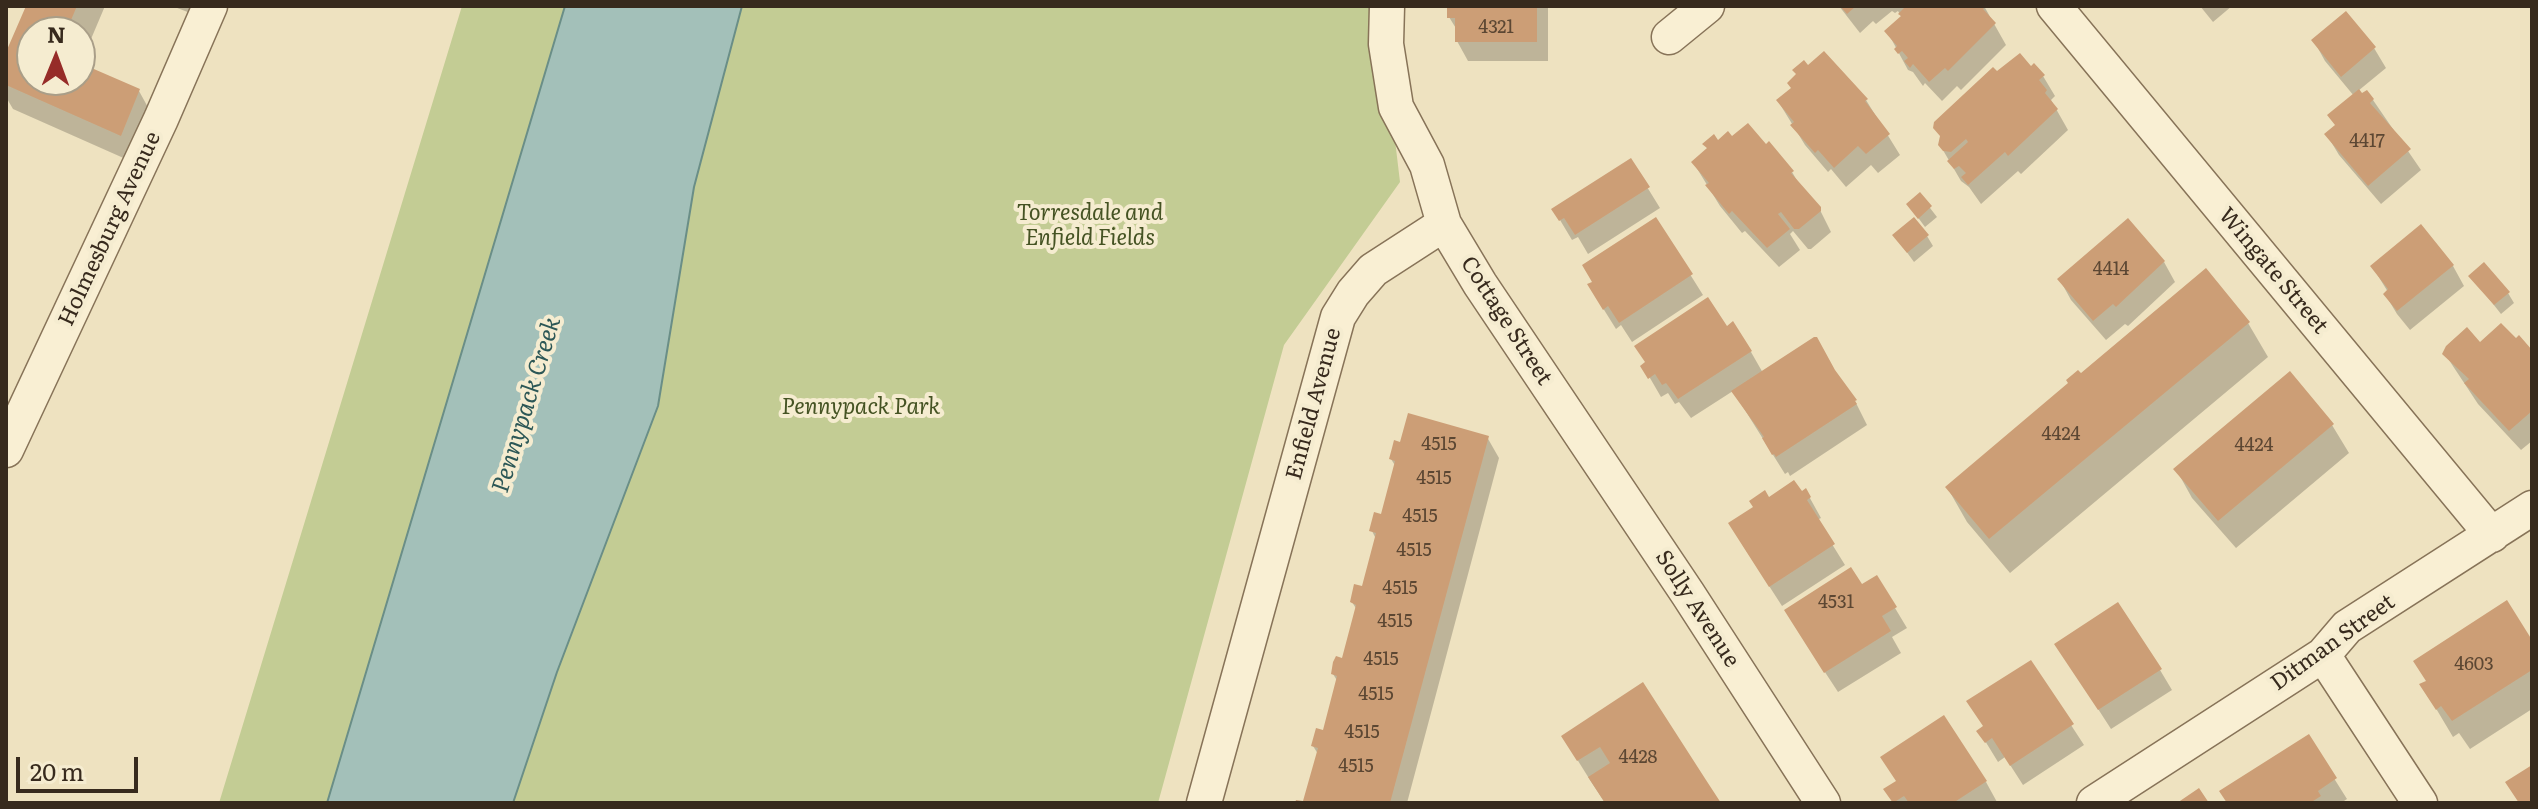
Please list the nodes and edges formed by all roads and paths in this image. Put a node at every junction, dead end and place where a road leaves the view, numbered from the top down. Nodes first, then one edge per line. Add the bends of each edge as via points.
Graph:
1 (210, 6) edge
2 (1387, 6) edge
3 (1707, 6) edge
4 (2054, 6) edge
5 (1669, 37) dead end
6 (1444, 224) junction
7 (1570, 417) joint
8 (6, 450) edge
9 (2532, 508) edge
10 (2492, 535) junction
11 (2323, 655) junction
12 (1204, 803) edge
13 (1823, 803) edge
14 (2094, 803) edge
15 (2420, 803) edge

1 - 8 street, Holmesburg Avenue
2 - 6 street via 1386,44 1396,107 1427,165
3 - 5 street
4 - 10 street, Wingate Street
6 - 7 street, Cottage Street
6 - 12 street, Enfield Avenue via 1373,270 1338,317
7 - 13 street, Solly Avenue
9 - 10 street, Ditman Street
10 - 11 street, Ditman Street via 2347,627
11 - 14 street, Ditman Street
11 - 15 street

